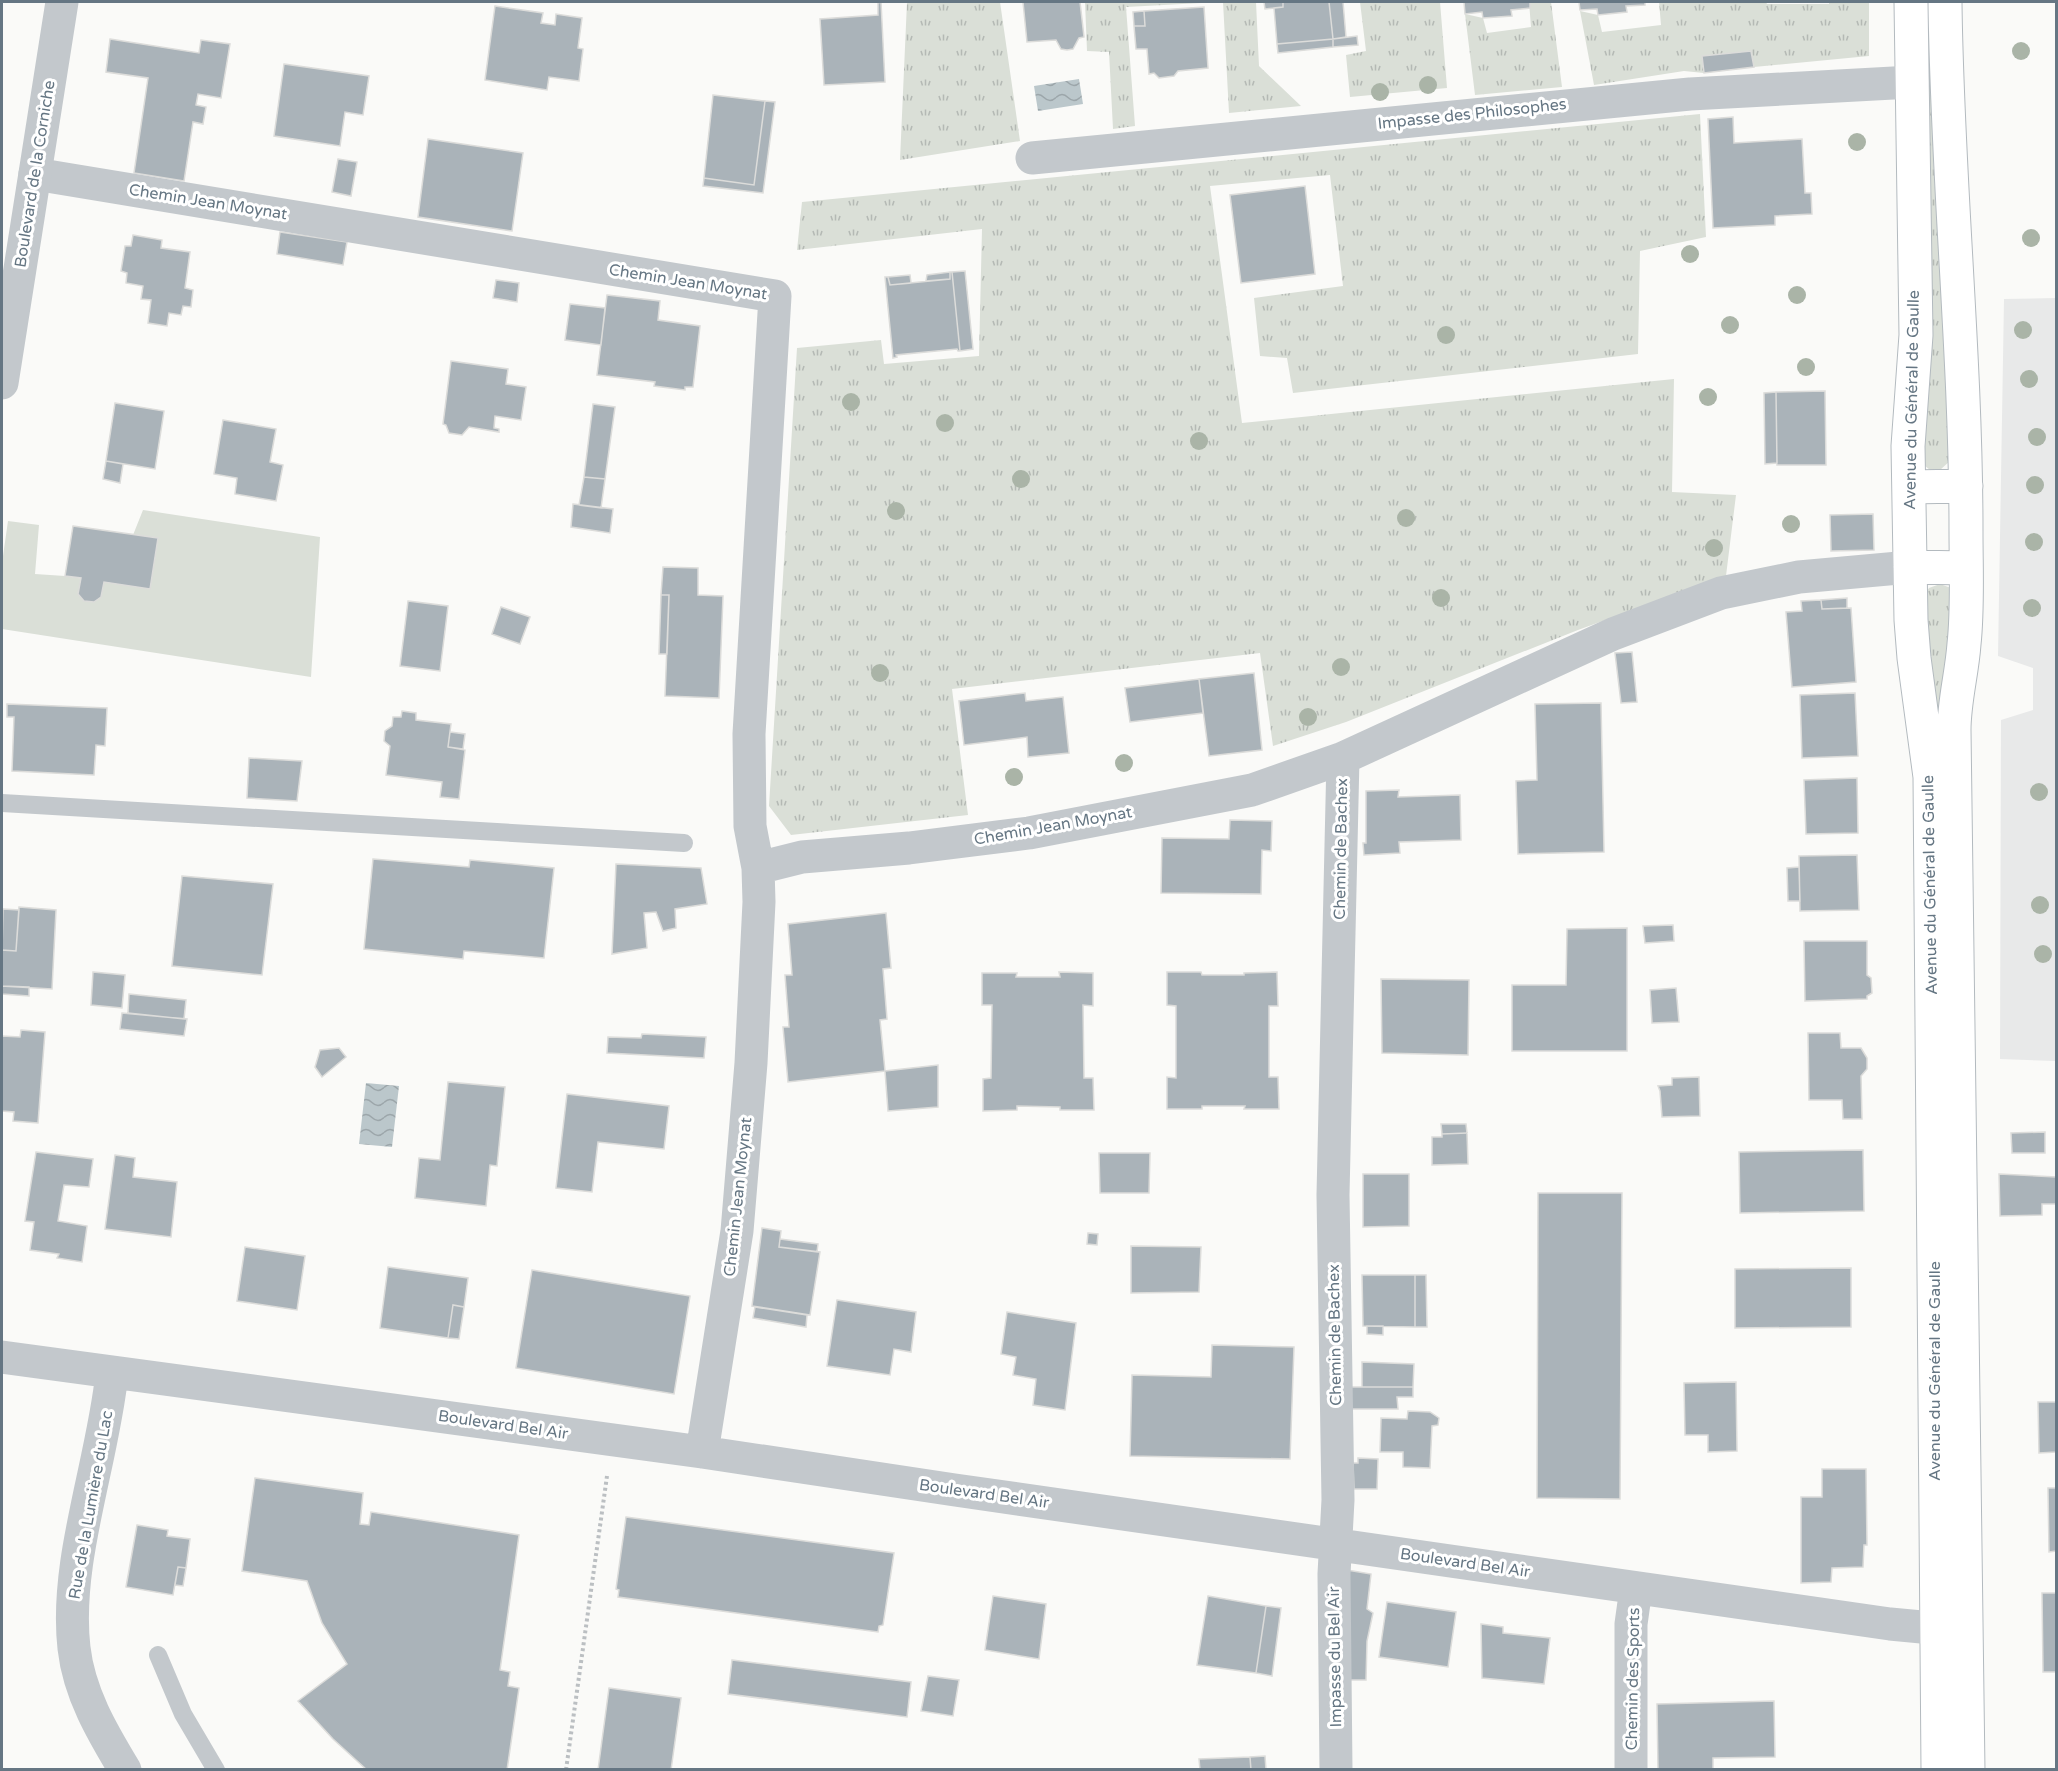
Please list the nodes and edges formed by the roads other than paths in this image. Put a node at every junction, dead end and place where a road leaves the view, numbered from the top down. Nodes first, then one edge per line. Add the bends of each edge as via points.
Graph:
1 (62, 2) edge
2 (1911, 2) edge
3 (1946, 2) edge
4 (1912, 82) junction
5 (1032, 158) dead end
6 (35, 174) junction
7 (2, 383) edge
8 (1966, 486) junction
9 (1909, 487) junction
10 (1910, 567) junction
11 (1966, 568) junction
12 (1343, 758) junction
13 (2, 803) edge
14 (684, 843) dead end
15 (758, 868) junction
16 (2, 1357) edge
17 (112, 1373) junction
18 (702, 1452) junction
19 (1335, 1544) junction
20 (1636, 1588) junction
21 (1951, 1630) junction
22 (158, 1655) dead end
23 (208, 1767) edge
24 (125, 1770) edge
25 (1336, 1770) edge
26 (1631, 1770) edge
27 (1938, 1770) edge
28 (1968, 1770) edge

1 - 6 street, Boulevard de la Corniche
2 - 4 main road, Avenue du Général de Gaulle
3 - 8 main road, Avenue du Général de Gaulle via 1946,80
4 - 5 street, Impasse des Philosophes via 1679,95
4 - 9 main road, Avenue du Général de Gaulle via 1916,342
6 - 7 street, Boulevard de la Corniche
6 - 15 street, Chemin Jean Moynat via 775,296 749,734 750,826
8 - 9 main road
8 - 11 main road, Avenue du Général de Gaulle
9 - 10 main road, Avenue du Général de Gaulle
10 - 11 main road
10 - 12 street, Chemin de Bachex via 1798,577 1721,593 1613,634
10 - 21 main road, Avenue du Général de Gaulle via 1911,638 1930,777
11 - 21 main road, Avenue du Général de Gaulle via 1964,648 1954,714
12 - 15 street, Chemin Jean Moynat via 1252,790 1029,833 802,857
12 - 19 street, Chemin de Bachex via 1333,1195 1338,1500
13 - 14 lane
15 - 18 street, Chemin Jean Moynat via 743,1178
16 - 17 street, Boulevard Bel Air
17 - 18 street, Boulevard Bel Air
17 - 24 street, Rue de la Lumière du Lac via 72,1607 74,1650 84,1691
18 - 19 street, Boulevard Bel Air
19 - 20 street, Boulevard Bel Air
19 - 25 street, Impasse du Bel Air
20 - 21 street, Boulevard Bel Air
20 - 26 street, Chemin des Sports via 1631,1624
21 - 27 main road, Avenue du Général de Gaulle
21 - 28 main road, Avenue du Général de Gaulle
22 - 23 lane

